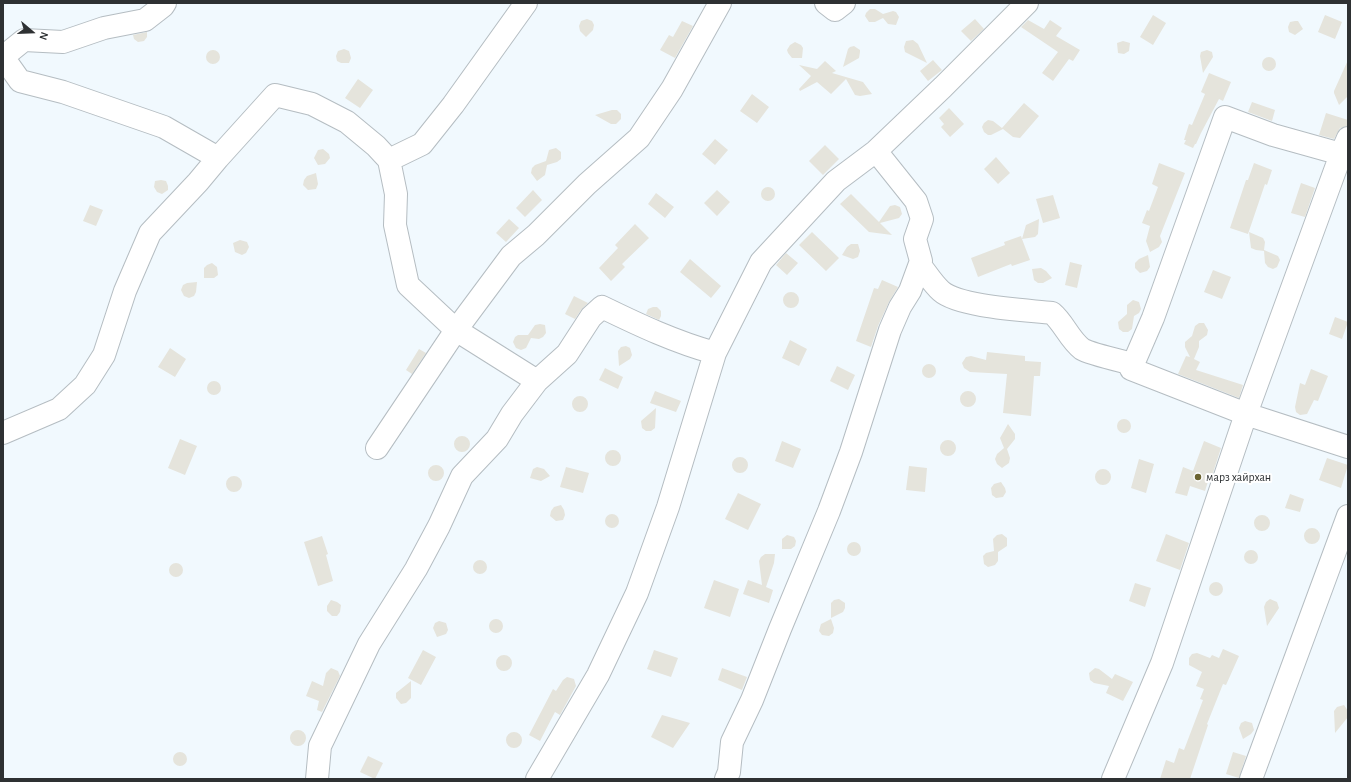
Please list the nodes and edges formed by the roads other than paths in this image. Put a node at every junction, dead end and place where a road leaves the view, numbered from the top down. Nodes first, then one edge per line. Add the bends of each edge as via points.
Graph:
1 (165, 3) edge
2 (526, 3) edge
3 (720, 3) edge
4 (826, 3) edge
5 (844, 3) edge
6 (1027, 3) edge
7 (3, 57) edge
8 (1344, 146) edge
9 (876, 151) junction
10 (218, 158) junction
11 (389, 160) junction
12 (920, 265) junction
13 (456, 330) junction
14 (715, 353) junction
15 (1133, 364) junction
16 (537, 381) junction
17 (1246, 414) junction
18 (3, 433) edge
19 (1348, 447) edge
20 (377, 448) dead end
21 (1348, 516) edge
22 (317, 779) edge
23 (536, 779) edge
24 (726, 779) edge
25 (1113, 779) edge
26 (1251, 779) edge

1 - 7 street via 145,20 104,28 63,42 24,40
2 - 11 street via 422,144
3 - 13 street via 672,89 639,138 512,256
4 - 5 street via 835,10
6 - 9 street
7 - 10 street via 20,81 63,92 164,127
8 - 15 street via 1273,135 1225,117 1153,318
8 - 17 street
9 - 12 street via 916,201 922,219 915,239
9 - 14 street via 836,181 761,262
10 - 11 street via 275,95 312,104 347,122
10 - 18 street via 150,233 125,291 104,355 85,385 59,409
11 - 13 street via 396,194 395,225 408,285
12 - 15 street via 942,292 960,301 1052,313 1083,350
12 - 24 street via 890,330 830,511 752,700 732,742
13 - 16 street
13 - 20 street
14 - 16 street via 662,336 602,308 591,317 567,354
14 - 23 street via 668,507 637,594 598,675
15 - 17 street via 1131,369
16 - 22 street via 496,439 462,476 416,569 369,644 320,746
17 - 19 street
17 - 25 street via 1162,663
21 - 26 street

